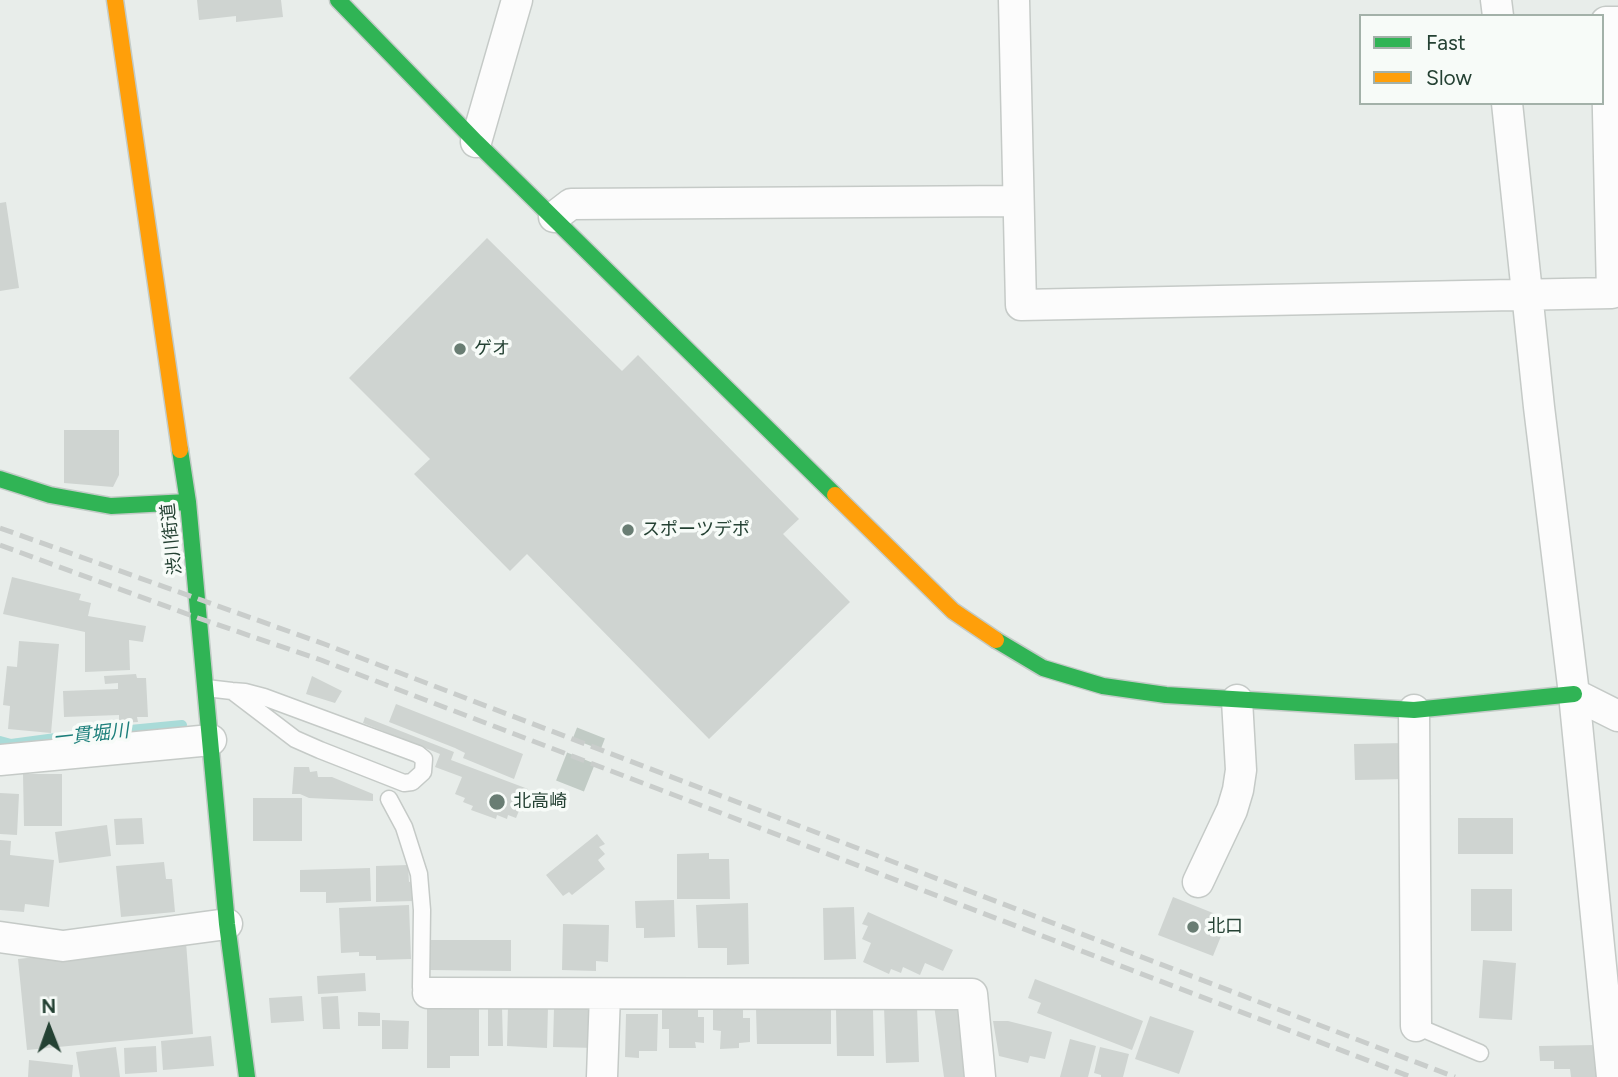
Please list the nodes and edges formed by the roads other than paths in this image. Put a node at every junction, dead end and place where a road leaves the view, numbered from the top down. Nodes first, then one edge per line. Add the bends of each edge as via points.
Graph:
1 (116, 0) edge
2 (338, 0) edge
3 (517, 0) edge
4 (1014, 0) edge
5 (1618, 22) edge
6 (1507, 105) edge
7 (476, 142) junction
8 (1018, 201) junction
9 (554, 217) junction
10 (1528, 296) junction
11 (0, 479) edge
12 (188, 502) junction
13 (206, 688) junction
14 (232, 691) junction
15 (1574, 694) junction
16 (1237, 700) junction
17 (1414, 709) junction
18 (1618, 716) edge
19 (211, 740) junction
20 (0, 760) edge
21 (389, 799) dead end
22 (1198, 882) dead end
23 (1608, 922) edge
24 (227, 924) junction
25 (0, 937) edge
26 (428, 993) joint
27 (605, 994) junction
28 (1416, 1026) joint
29 (1480, 1053) dead end
30 (247, 1077) edge
31 (602, 1077) edge
32 (980, 1077) edge
33 (1612, 1077) edge

1 - 12 street, 渋川街道
2 - 7 street
3 - 7 street
4 - 8 street
5 - 10 street via 1606,22 1612,293
6 - 10 street
7 - 9 street
8 - 9 street via 571,204
8 - 10 street via 1021,305
9 - 16 street via 962,617 1043,668 1103,686
10 - 15 street
11 - 12 street via 50,495 111,506
12 - 13 street, 渋川街道
13 - 14 lane
13 - 19 street, 渋川街道
14 - 14 lane via 264,697 418,754 424,759 423,772 404,783 320,750 295,739
15 - 17 street
15 - 18 street
15 - 23 street
16 - 17 street
16 - 22 street via 1238,790
17 - 28 street
19 - 20 street
19 - 24 street, 渋川街道
21 - 26 lane via 404,827 419,874 421,987
23 - 33 street
24 - 25 street via 63,946
24 - 30 street, 渋川街道
26 - 27 street
27 - 31 street
27 - 32 street via 972,994
28 - 29 lane

